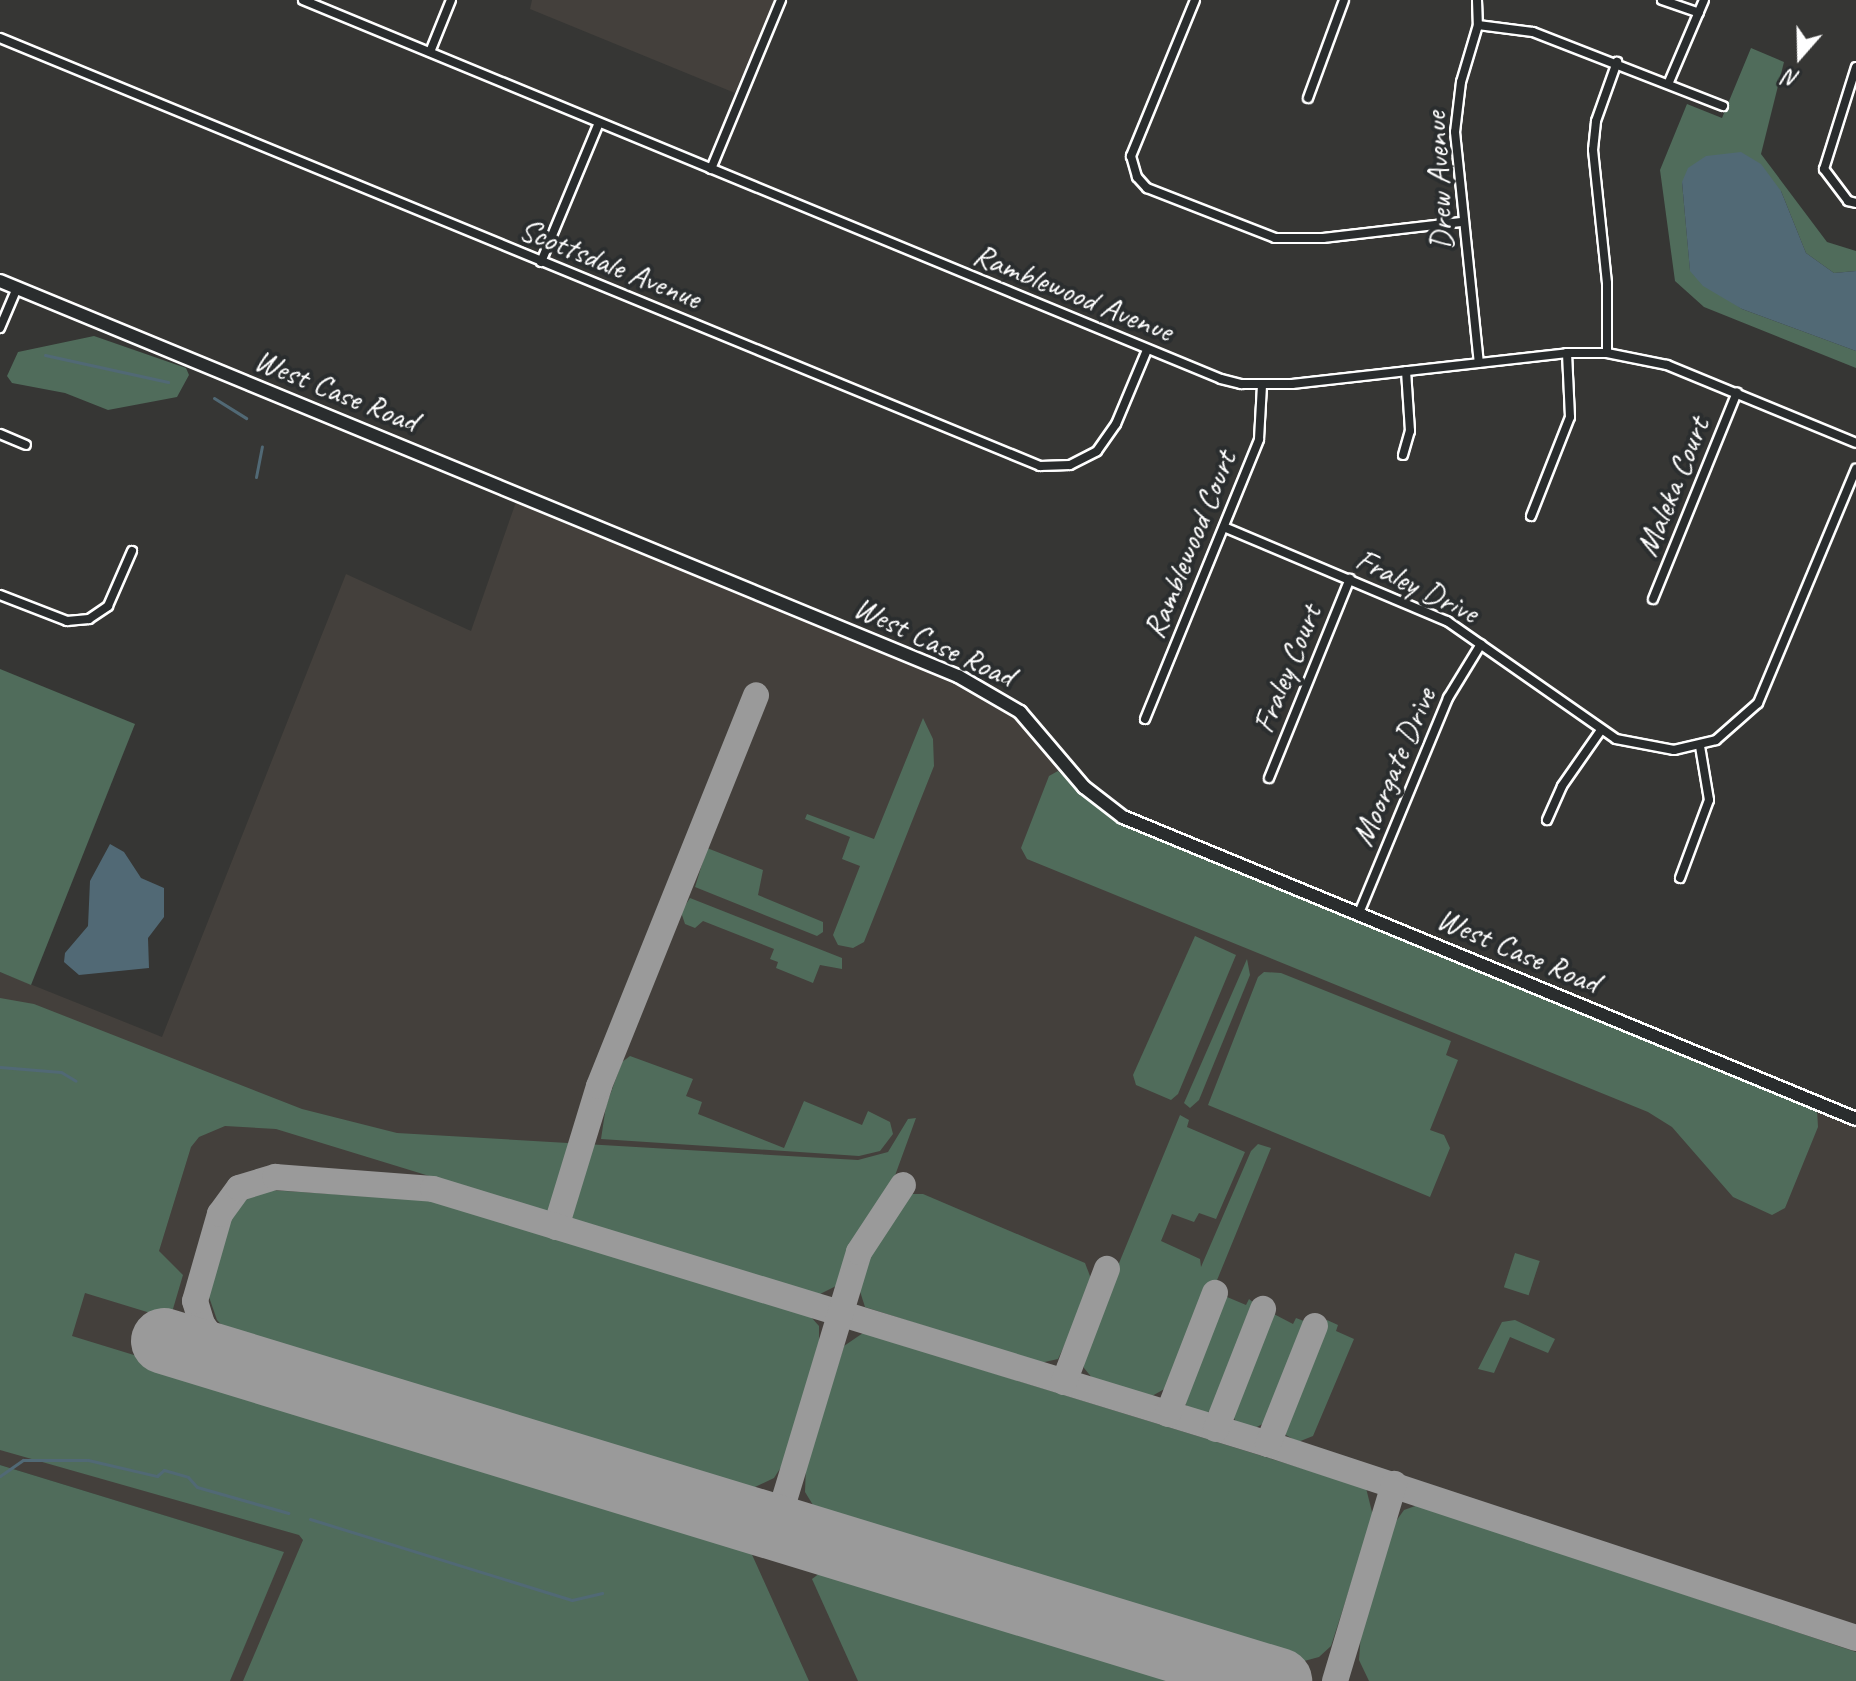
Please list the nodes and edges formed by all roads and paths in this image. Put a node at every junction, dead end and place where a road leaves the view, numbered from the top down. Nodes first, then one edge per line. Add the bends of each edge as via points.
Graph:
1 (303, 0) edge
2 (451, 0) edge
3 (781, 0) edge
4 (1195, 0) edge
5 (1344, 0) edge
6 (1477, 0) edge
7 (1662, 0) edge
8 (1704, 0) edge
9 (1699, 13) junction
10 (1478, 25) junction
11 (0, 38) edge
12 (430, 52) junction
13 (1617, 62) junction
14 (1856, 67) edge
15 (1669, 82) junction
16 (1853, 90) edge
17 (1308, 98) dead end
18 (1723, 106) dead end
19 (599, 123) junction
20 (711, 169) junction
21 (1856, 203) edge
22 (1461, 222) junction
23 (541, 262) junction
24 (0, 281) edge
25 (17, 288) junction
26 (0, 328) edge
27 (1147, 350) junction
28 (1567, 353) junction
29 (1607, 353) junction
30 (1479, 363) junction
31 (1406, 371) junction
32 (1262, 385) junction
33 (1737, 392) junction
34 (0, 434) edge
35 (1856, 443) edge
36 (26, 445) dead end
37 (1403, 455) dead end
38 (1856, 469) edge
39 (1531, 516) dead end
40 (1224, 527) junction
41 (132, 551) dead end
42 (1350, 579) junction
43 (0, 595) edge
44 (1653, 599) dead end
45 (1481, 644) junction
46 (1145, 719) dead end
47 (1601, 730) junction
48 (1700, 746) junction
49 (1269, 778) dead end
50 (1547, 820) dead end
51 (1680, 878) dead end
52 (1359, 913) junction
53 (1856, 1119) edge

1 - 12 street, Ramblewood Avenue
2 - 12 street
3 - 20 street
4 - 22 street via 1137,136 1133,170 1154,191 1275,238 1323,238
5 - 17 street
6 - 10 street, Drew Avenue
7 - 9 street
8 - 9 street
9 - 15 street
10 - 13 street via 1533,32
10 - 22 street, Drew Avenue via 1456,110
11 - 23 street, Scottsdale Avenue
12 - 19 street, Ramblewood Avenue
13 - 15 street
13 - 29 street via 1596,121 1593,150 1607,283
14 - 16 street
15 - 18 street
16 - 21 street via 1824,169 1848,201
19 - 20 street, Ramblewood Avenue
19 - 23 street
20 - 27 street, Ramblewood Avenue
22 - 30 street, Drew Avenue
23 - 27 street, Scottsdale Avenue via 1040,466 1070,465 1097,451 1116,424
24 - 25 main road, West Case Road
25 - 26 street
25 - 52 main road, West Case Road via 958,676 1020,712 1084,787 1123,817
27 - 32 street, Ramblewood Avenue via 1221,379
28 - 29 street, Ramblewood Avenue
28 - 30 street, Ramblewood Avenue
28 - 39 street via 1570,417
29 - 33 street, Ramblewood Avenue via 1667,365
30 - 31 street, Ramblewood Avenue
31 - 32 street, Ramblewood Avenue
31 - 37 street via 1410,431
32 - 40 street, Ramblewood Court via 1259,439
33 - 35 street, Ramblewood Avenue
33 - 44 street, Maleka Court
34 - 36 street
38 - 48 street via 1764,691 1743,720
40 - 42 street, Fraley Drive
40 - 46 street, Ramblewood Court
41 - 43 street via 108,606 89,619 67,621
42 - 45 street, Fraley Drive via 1418,607
42 - 49 street, Fraley Court
45 - 47 street, Fraley Drive
45 - 52 street, Moorgate Drive via 1448,698
47 - 48 street, Fraley Drive via 1654,750
47 - 50 street via 1562,786
48 - 51 street via 1709,800
52 - 53 main road, West Case Road

